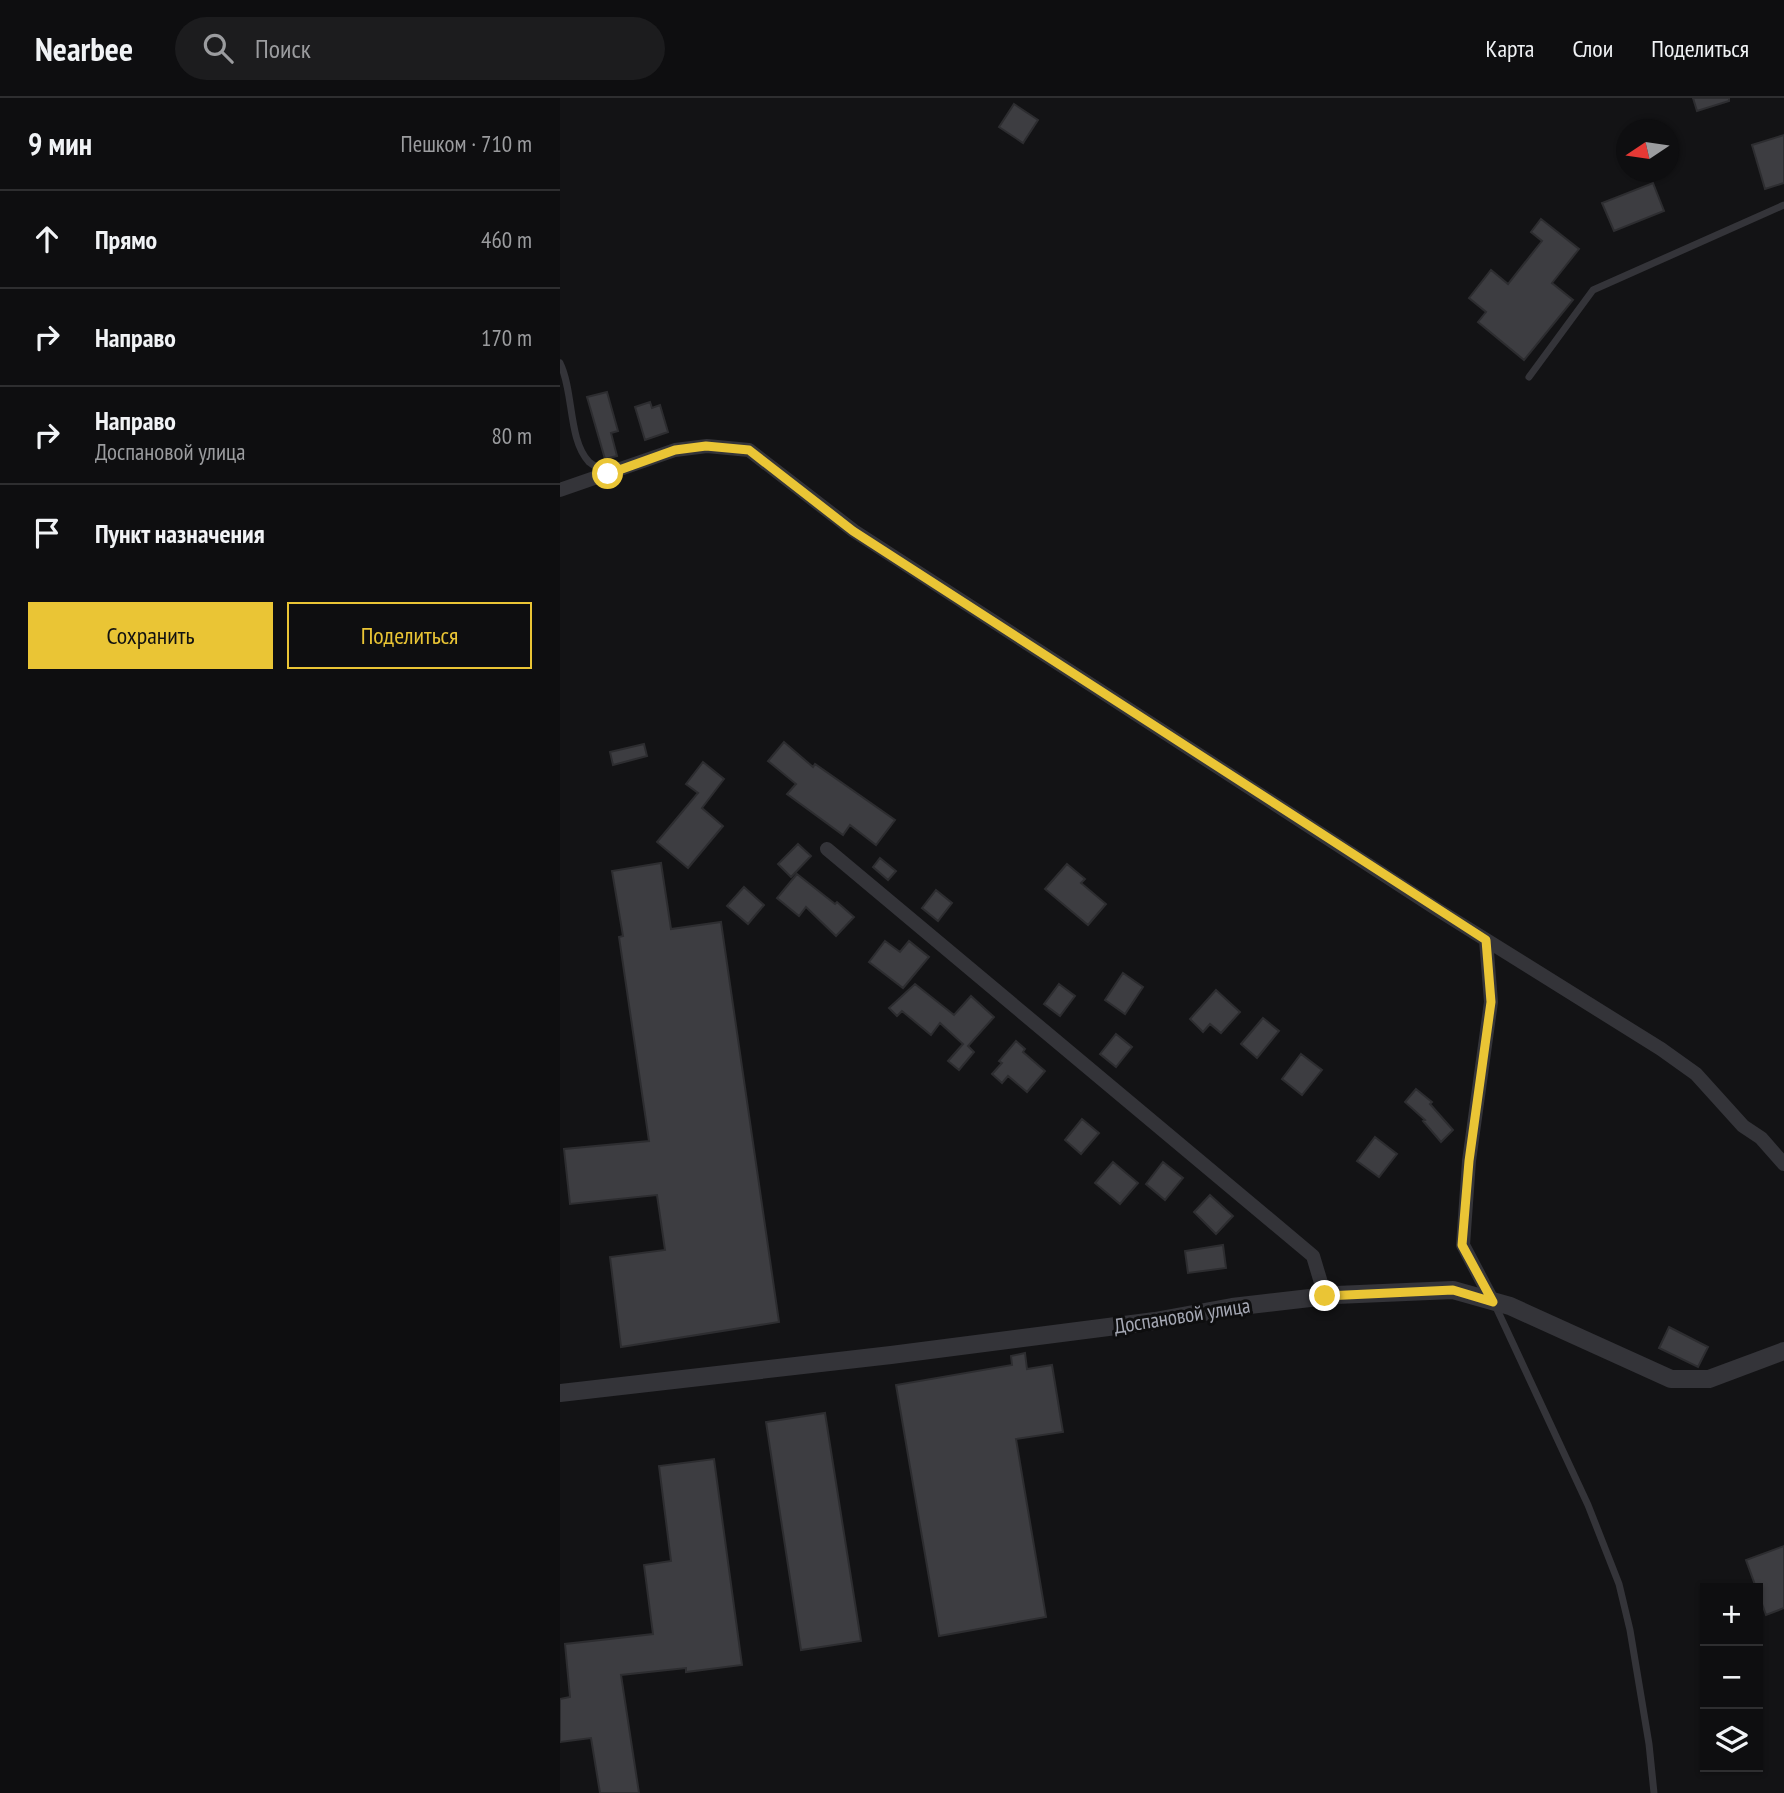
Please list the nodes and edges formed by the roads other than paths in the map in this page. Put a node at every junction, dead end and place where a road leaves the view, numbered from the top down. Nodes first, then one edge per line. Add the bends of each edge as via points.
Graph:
1 (1784, 205) edge
2 (560, 363) edge
3 (1529, 377) dead end
4 (608, 474) junction
5 (560, 490) edge
6 (827, 849) dead end
7 (1486, 940) junction
8 (1784, 1164) edge
9 (1325, 1296) junction
10 (1493, 1302) junction
11 (1784, 1351) edge
12 (560, 1393) edge
13 (1654, 1793) edge

1 - 3 lane via 1592,290
2 - 4 lane via 576,439 589,461
4 - 5 street
4 - 7 street via 675,450 706,446 749,450 853,531
6 - 9 street via 1313,1256
7 - 8 street via 1696,1074
7 - 10 street via 1491,1002 1462,1245
9 - 10 street, Доспановой улица via 1453,1290
9 - 12 street, Доспановой улица via 891,1355
10 - 11 street, Доспановой улица via 1521,1310 1671,1379 1709,1379
10 - 13 lane via 1588,1505 1619,1584

